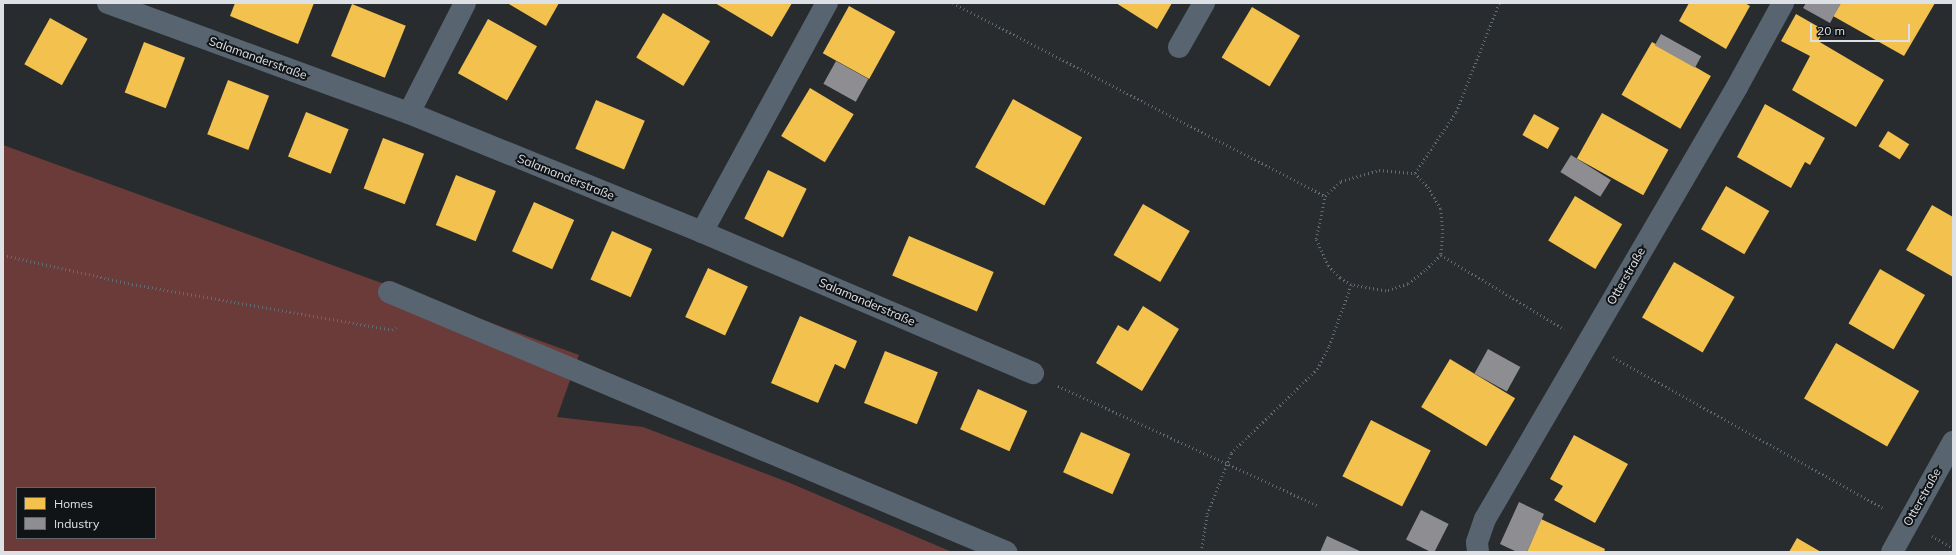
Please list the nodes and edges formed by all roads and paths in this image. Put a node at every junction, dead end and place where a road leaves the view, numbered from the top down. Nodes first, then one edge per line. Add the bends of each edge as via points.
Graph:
1 (108, 3) edge
2 (465, 3) edge
3 (827, 3) edge
4 (952, 3) edge
5 (1204, 3) edge
6 (1499, 3) edge
7 (1783, 3) edge
8 (1179, 47) dead end
9 (408, 113) junction
10 (1415, 173) junction
11 (1325, 196) junction
12 (702, 232) junction
13 (3, 255) edge
14 (1441, 255) junction
15 (1351, 285) junction
16 (389, 292) dead end
17 (426, 306) junction
18 (1588, 343) junction
19 (1033, 373) joint
20 (1953, 442) edge
21 (1227, 464) junction
22 (1317, 505) dead end
23 (1908, 523) junction
24 (1953, 548) edge
25 (1006, 552) edge
26 (1201, 552) edge
27 (1478, 552) edge
28 (1892, 552) edge

1 - 9 street, Salamanderstraße
2 - 9 street
3 - 12 street
4 - 11 path
5 - 8 street
6 - 10 path via 1456,112
7 - 18 street, Otterstraße
9 - 12 street, Salamanderstraße
10 - 11 path via 1379,170 1357,174 1341,180
10 - 14 path via 1428,187 1441,209
11 - 15 path via 1316,239 1328,266
12 - 19 street, Salamanderstraße
13 - 17 path via 132,284 392,330
14 - 15 path via 1408,284 1386,291
14 - 18 path
15 - 21 path via 1318,369 1231,453
16 - 17 street
17 - 25 street
18 - 23 path
18 - 27 street, Otterstraße via 1485,519 1477,542
19 - 21 path
20 - 23 street, Otterstraße
21 - 22 path
21 - 26 path via 1207,514
23 - 24 path
23 - 28 street, Otterstraße

